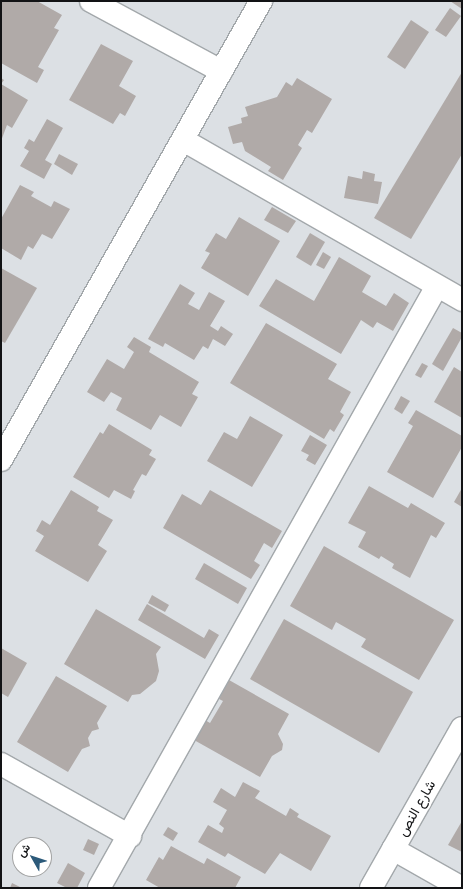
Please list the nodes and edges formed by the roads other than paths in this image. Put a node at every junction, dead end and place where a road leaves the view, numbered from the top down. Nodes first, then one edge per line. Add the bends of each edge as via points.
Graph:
1 (91, 1) edge
2 (261, 1) edge
3 (222, 71) junction
4 (183, 140) junction
5 (437, 286) junction
6 (462, 300) edge
7 (1, 460) edge
8 (462, 728) edge
9 (1, 764) edge
10 (130, 836) junction
11 (393, 849) junction
12 (99, 888) edge
13 (370, 888) edge
14 (462, 888) edge

1 - 3 street
2 - 3 street
3 - 4 street
4 - 5 street
4 - 7 street
5 - 6 street
5 - 10 street via 261,596
8 - 11 street, شارع النص
9 - 10 street
10 - 12 street
11 - 13 street, شارع النص
11 - 14 street

